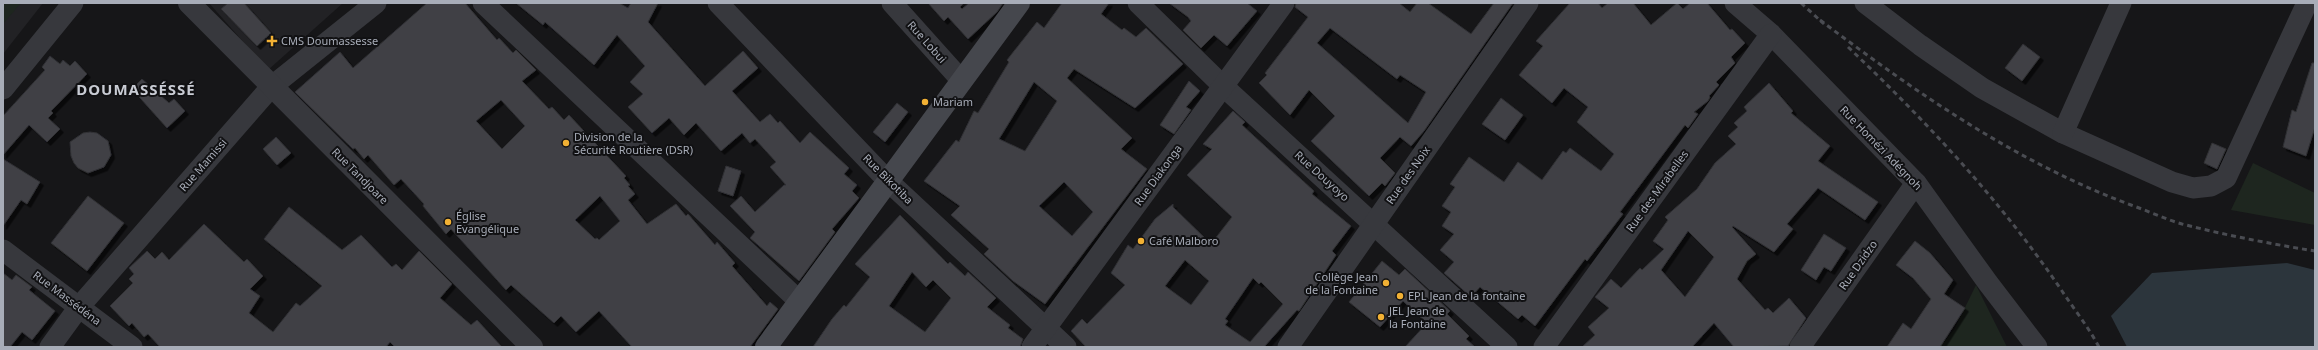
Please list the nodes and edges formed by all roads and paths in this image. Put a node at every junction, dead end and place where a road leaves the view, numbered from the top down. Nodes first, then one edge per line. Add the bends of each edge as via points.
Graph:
1 (73, 3) edge
2 (189, 3) edge
3 (376, 3) edge
4 (483, 3) edge
5 (718, 3) edge
6 (892, 3) edge
7 (1019, 3) edge
8 (1138, 3) edge
9 (1284, 3) edge
10 (1528, 3) edge
11 (1735, 3) edge
12 (1865, 3) edge
13 (2121, 3) edge
14 (2307, 3) edge
15 (1771, 34) junction
16 (962, 81) junction
17 (1223, 86) junction
18 (271, 87) junction
19 (3, 89) edge
20 (2063, 133) junction
21 (889, 182) junction
22 (1916, 183) junction
23 (1375, 224) junction
24 (3, 250) edge
25 (799, 301) junction
26 (79, 307) junction
27 (1045, 328) junction
28 (50, 347) edge
29 (132, 347) edge
30 (531, 347) edge
31 (766, 347) edge
32 (1032, 347) edge
33 (1066, 347) edge
34 (1288, 347) edge
35 (1507, 347) edge
36 (1544, 347) edge
37 (1800, 347) edge
38 (2037, 347) edge

1 - 19 street
2 - 18 street, Rue Tandjoare
3 - 18 street, Rue Mamissi
4 - 25 street
5 - 21 street, Rue Bikotiba
6 - 16 street, Rue Lobui
7 - 16 main road
8 - 17 street, Rue Douyoyo
9 - 17 street, Rue Diakonga
10 - 23 street, Rue des Noix
11 - 15 street, Rue Homézi Adégnoh
12 - 20 street via 1982,88
13 - 20 street
14 - 20 street via 2226,178 2210,186 2193,188 2172,182
15 - 22 street, Rue Homézi Adégnoh
15 - 36 street, Rue des Mirabelles
16 - 21 main road
17 - 23 street, Rue Douyoyo
17 - 27 street, Rue Diakonga
18 - 26 street, Rue Mamissi
18 - 30 street, Rue Tandjoare
21 - 25 main road
21 - 27 street, Rue Bikotiba
22 - 37 street, Rue Dzidzo
22 - 38 street, Rue Homézi Adégnoh
23 - 34 street, Rue des Noix
23 - 35 street, Rue Douyoyo
24 - 26 street, Rue Massédéna
25 - 31 main road
26 - 28 street, Rue Mamissi
26 - 29 street, Rue Massédéna
27 - 32 street, Rue Diakonga
27 - 33 street, Rue Bikotiba

